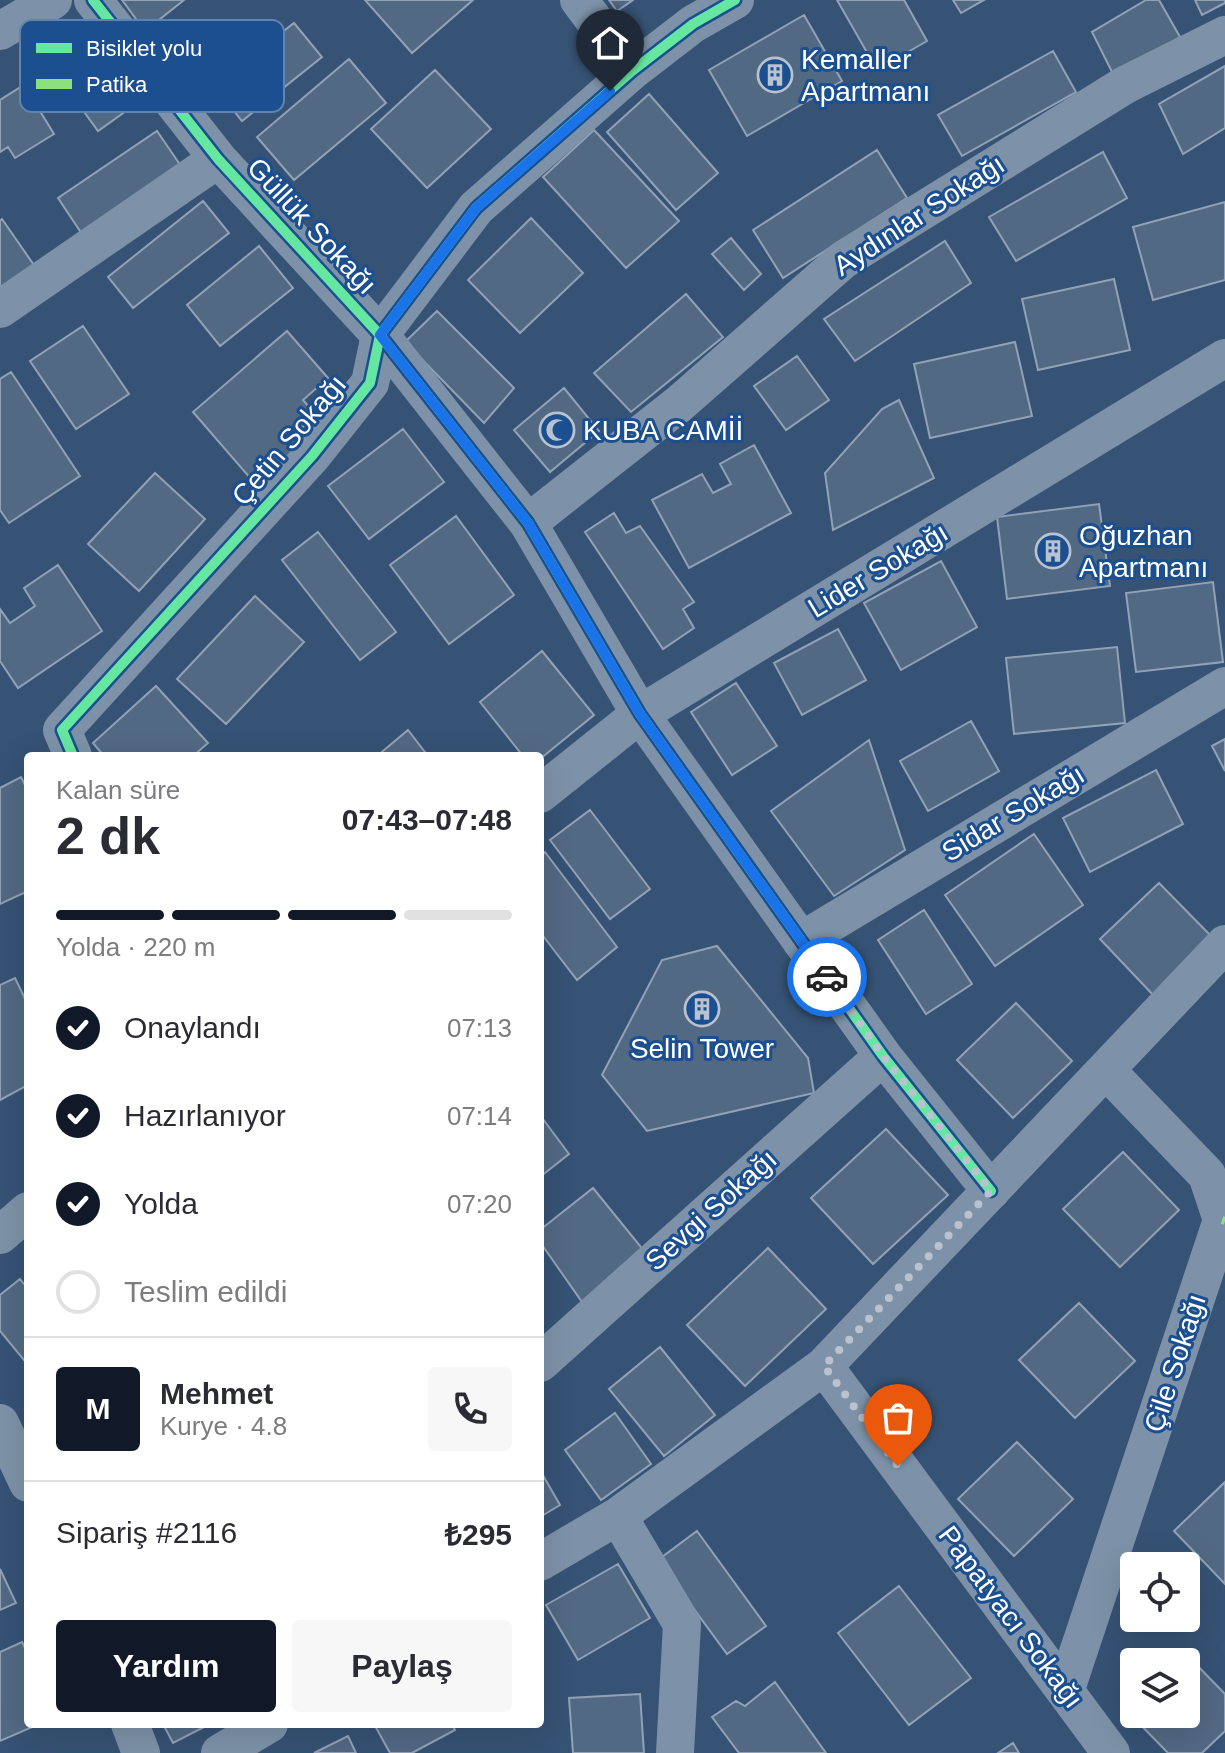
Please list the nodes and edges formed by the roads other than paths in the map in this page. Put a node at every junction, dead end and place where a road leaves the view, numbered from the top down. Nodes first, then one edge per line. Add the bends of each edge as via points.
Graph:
1 (53, 0) edge
2 (93, 0) edge
3 (579, 0) edge
4 (735, 0) edge
5 (109, 20) edge
6 (0, 31) edge
7 (1225, 35) edge
8 (632, 71) junction
9 (181, 112) edge
10 (218, 159) junction
11 (0, 309) edge
12 (380, 335) junction
13 (1225, 358) edge
14 (528, 523) junction
15 (1225, 686) edge
16 (640, 714) junction
17 (71, 752) edge
18 (544, 791) edge
19 (801, 941) junction
20 (1225, 944) edge
21 (883, 1056) junction
22 (1106, 1070) junction
23 (991, 1191) junction
24 (24, 1214) edge
25 (0, 1235) edge
26 (544, 1359) edge
27 (824, 1366) junction
28 (618, 1516) junction
29 (544, 1560) edge
30 (1066, 1689) junction
31 (132, 1728) edge
32 (262, 1728) edge
33 (141, 1753) edge
34 (220, 1753) edge
35 (675, 1753) edge
36 (1111, 1753) edge

1 - 6 street
2 - 5 street, Güllük Sokağı
3 - 8 street
4 - 8 street, Çetin Sokağı via 693,24
7 - 14 street, Aydınlar Sokağı via 1125,85 843,260 679,404
8 - 12 street, Çetin Sokağı via 476,208
9 - 10 street, Güllük Sokağı
10 - 11 street
10 - 12 street, Güllük Sokağı
12 - 14 street, Güllük Sokağı
12 - 17 street, Çetin Sokağı via 370,383 312,456 62,730
13 - 16 street, Lider Sokağı
14 - 16 street, Güllük Sokağı
15 - 19 street, Sidar Sokağı
16 - 18 street, Lider Sokağı
16 - 19 street, Güllük Sokağı
19 - 21 street, Güllük Sokağı
20 - 22 street
21 - 23 street, Güllük Sokağı
21 - 26 street, Sevgi Sokağı
22 - 23 street
22 - 30 street, Çile Sokağı via 1207,1175 1222,1220
23 - 27 street
24 - 25 street
27 - 28 street
27 - 30 street, Papatyacı Sokağı
28 - 29 street
28 - 35 street via 682,1624
30 - 36 street, Papatyacı Sokağı
31 - 33 street
32 - 34 street

